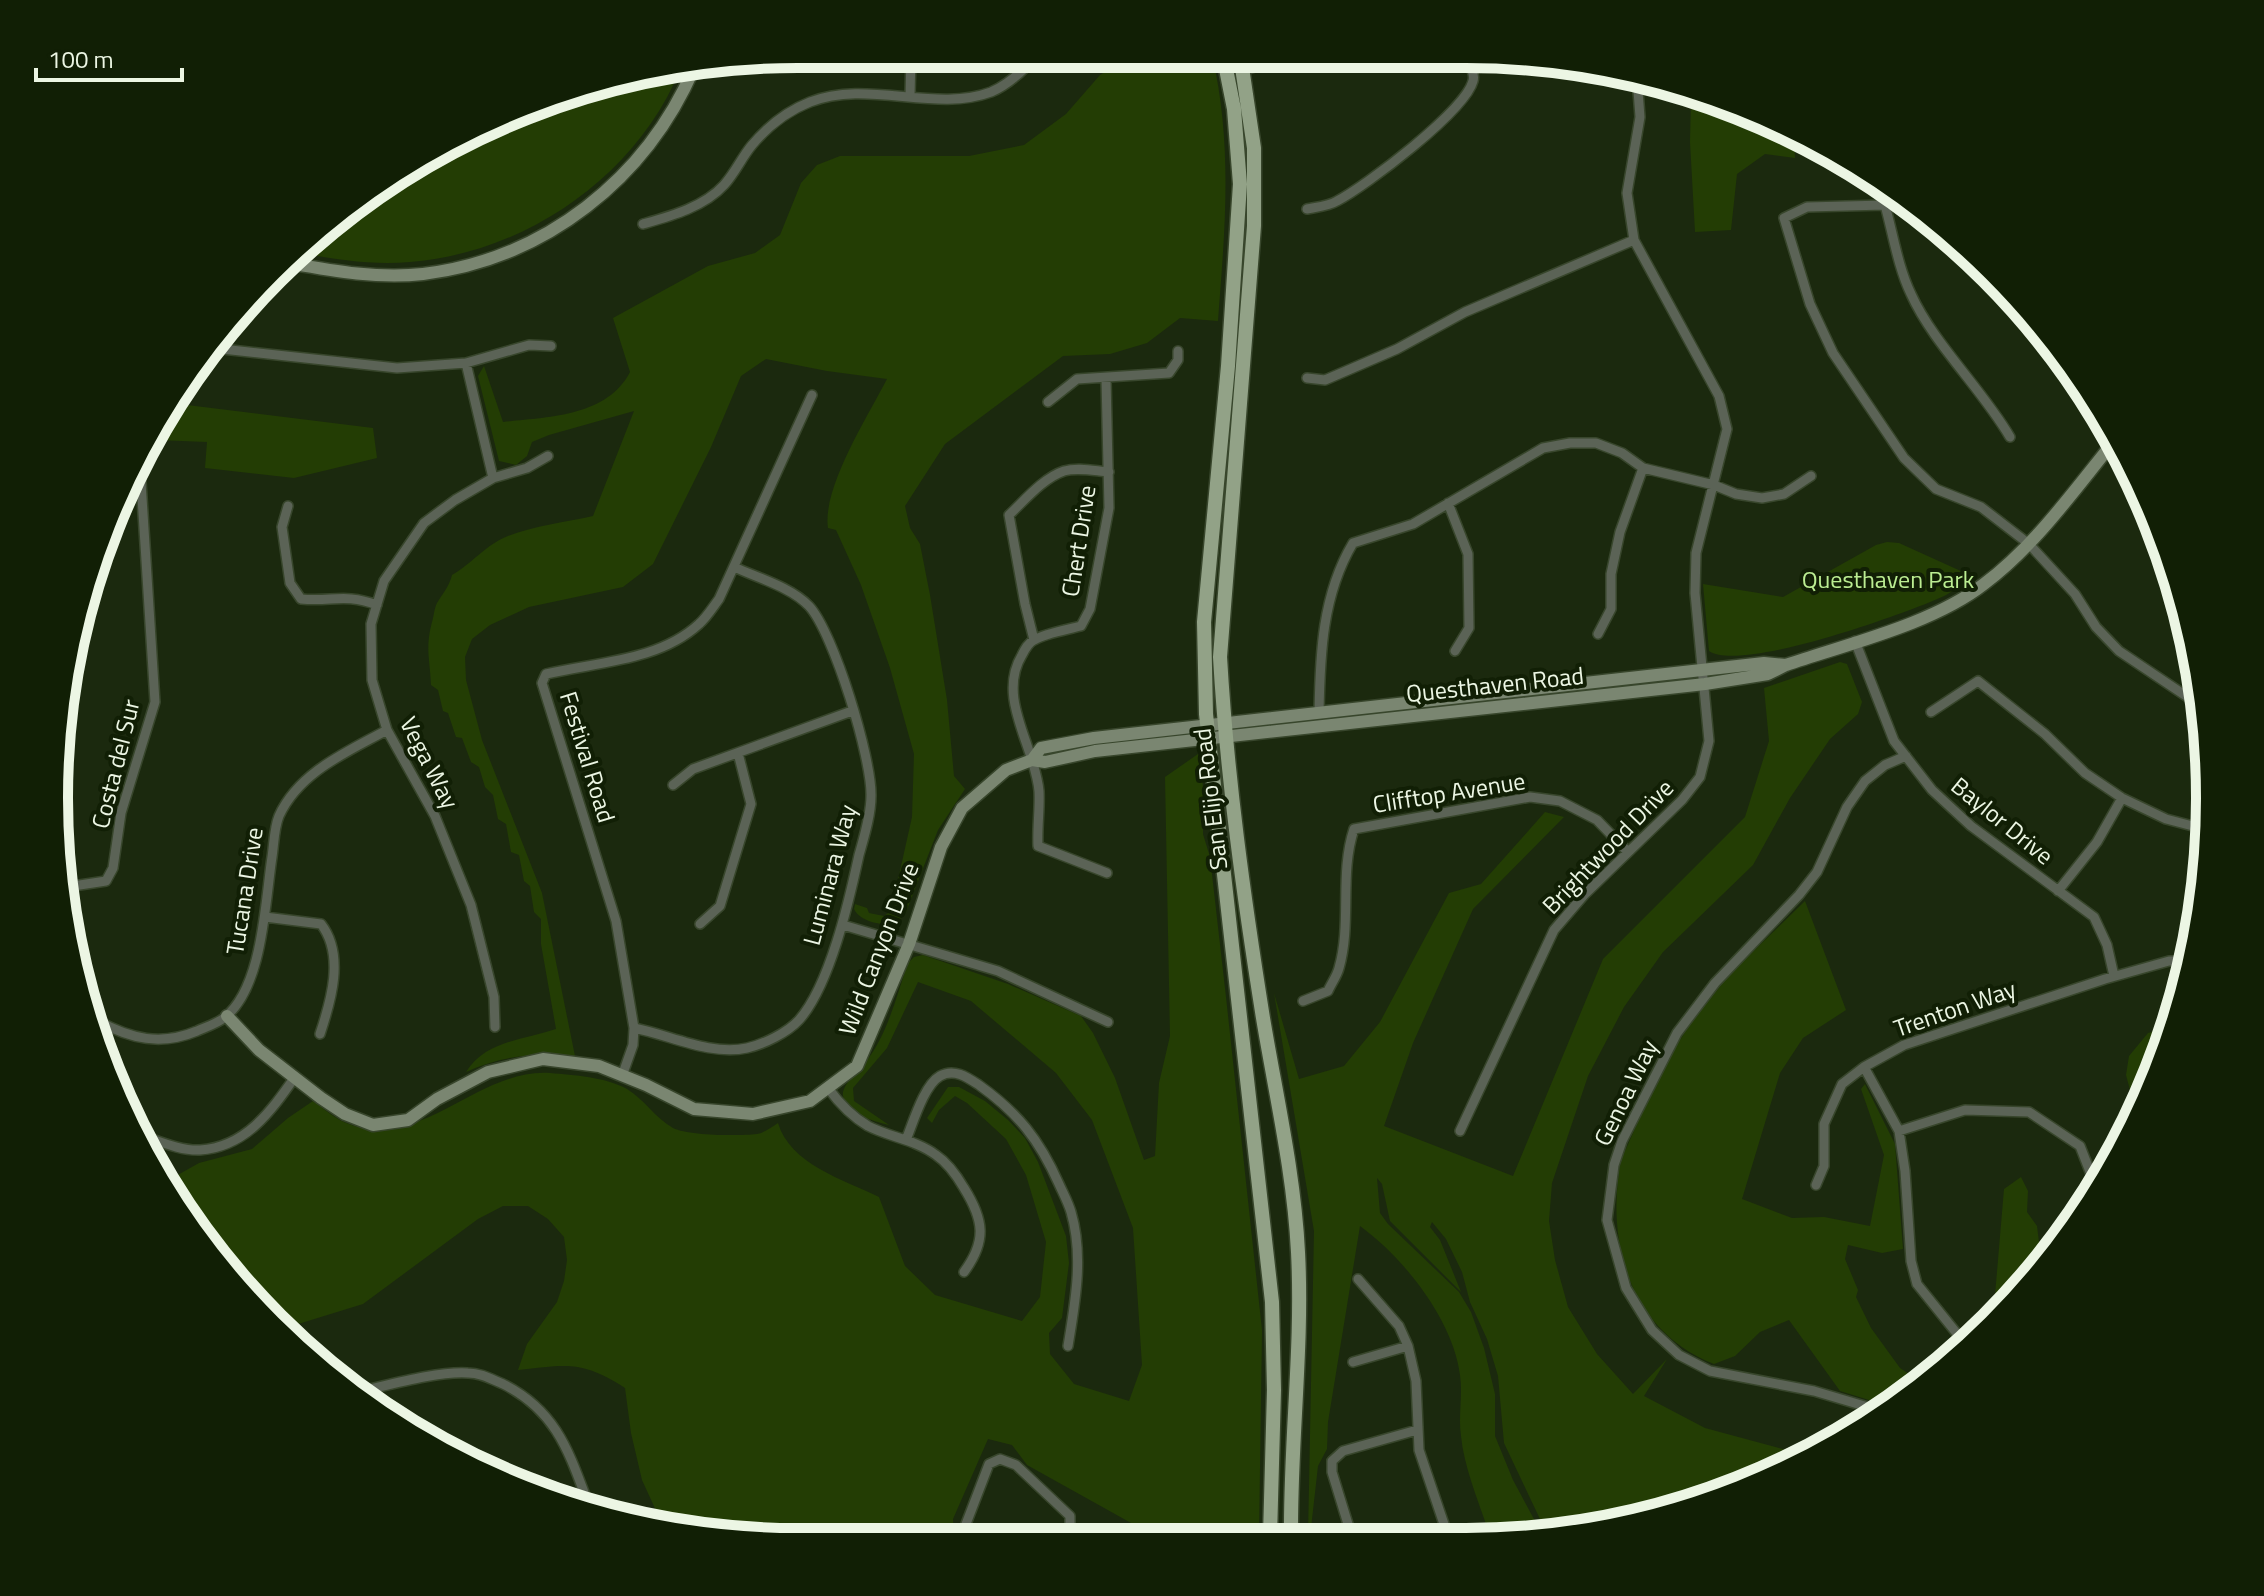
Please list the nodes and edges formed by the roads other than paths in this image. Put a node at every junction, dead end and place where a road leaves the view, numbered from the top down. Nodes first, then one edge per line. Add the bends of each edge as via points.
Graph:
1 (911, 68) edge
2 (1025, 68) edge
3 (1226, 68) edge
4 (1251, 68) edge
5 (1471, 68) edge
6 (1244, 70) joint
7 (689, 76) edge
8 (1638, 89) edge
9 (910, 96) junction
10 (1889, 204) edge
11 (1885, 205) junction
12 (1307, 209) dead end
13 (643, 224) dead end
14 (1634, 240) junction
15 (300, 265) edge
16 (551, 346) dead end
17 (223, 349) edge
18 (1178, 351) dead end
19 (466, 363) junction
20 (1307, 378) dead end
21 (1106, 379) junction
22 (812, 395) dead end
23 (1048, 402) dead end
24 (2010, 437) dead end
25 (2107, 450) edge
26 (548, 456) dead end
27 (1643, 468) junction
28 (1109, 472) junction
29 (1811, 476) dead end
30 (493, 478) junction
31 (141, 480) edge
32 (1714, 485) junction
33 (1448, 503) junction
34 (288, 506) dead end
35 (2029, 544) junction
36 (734, 567) junction
37 (377, 605) junction
38 (1598, 634) dead end
39 (1034, 640) junction
40 (1855, 641) junction
41 (1455, 651) dead end
42 (1704, 678) junction
43 (2189, 698) edge
44 (852, 711) junction
45 (1931, 712) dead end
46 (1319, 713) junction
47 (387, 730) junction
48 (1225, 730) junction
49 (1207, 733) junction
50 (738, 753) junction
51 (1906, 756) junction
52 (1032, 760) junction
53 (673, 785) dead end
54 (2122, 798) junction
55 (2195, 827) edge
56 (1628, 852) junction
57 (1107, 873) dead end
58 (73, 886) edge
59 (2058, 891) junction
60 (265, 917) junction
61 (700, 924) dead end
62 (843, 925) junction
63 (909, 944) junction
64 (2177, 961) edge
65 (2114, 976) junction
66 (1303, 1001) dead end
67 (227, 1016) junction
68 (1108, 1022) dead end
69 (104, 1024) edge
70 (495, 1027) dead end
71 (634, 1028) junction
72 (320, 1034) dead end
73 (1864, 1067) junction
74 (622, 1076) junction
75 (295, 1077) junction
76 (828, 1088) junction
77 (1460, 1131) dead end
78 (1899, 1131) junction
79 (153, 1139) edge
80 (906, 1140) junction
81 (2091, 1174) edge
82 (1816, 1185) dead end
83 (964, 1272) dead end
84 (1358, 1279) dead end
85 (1959, 1336) edge
86 (1068, 1346) dead end
87 (1408, 1346) junction
88 (1353, 1362) dead end
89 (371, 1390) edge
90 (1868, 1407) edge
91 (1417, 1430) junction
92 (585, 1496) edge
93 (966, 1528) edge
94 (1070, 1528) edge
95 (1270, 1528) edge
96 (1291, 1528) edge
97 (1349, 1528) edge
98 (1445, 1528) edge

1 - 9 street
2 - 9 street via 991,92
3 - 49 main road, San Elijo Road via 1240,184 1204,622
4 - 6 street
5 - 12 street via 1473,81 1464,95 1427,137 1335,203
6 - 48 main road, San Elijo Road via 1254,148 1254,226 1221,646
7 - 15 street via 657,134 621,178 585,209 523,246 423,274 373,275
8 - 14 street via 1640,117 1627,193
9 - 13 street via 844,94 812,101 779,118 723,187 682,214
10 - 11 street
11 - 24 street via 1911,294
11 - 35 street via 1807,207 1784,218 1810,304 1833,353 1904,458 1936,489 1981,507
14 - 20 street via 1465,312 1325,380
14 - 32 street, Brightwood Drive via 1719,396 1727,429
16 - 19 street via 529,345
17 - 19 street via 397,368
18 - 21 street via 1169,373
19 - 30 street
21 - 23 street via 1077,379
21 - 28 street, Chert Drive
22 - 36 street
25 - 35 street, Questhaven Road
26 - 30 street, Vega Way
27 - 32 street
27 - 33 street via 1596,443 1570,443 1543,448
27 - 38 street via 1620,532 1611,574 1611,609
28 - 39 street, Chert Drive via 1109,508 1090,609 1081,626
28 - 39 street via 1063,471 1009,515
29 - 32 street via 1784,494 1762,498
30 - 37 street, Vega Way via 424,523 384,581
31 - 58 street, Costa del Sur via 155,702 121,813 113,868 106,881
32 - 42 street, Brightwood Drive via 1696,553
33 - 41 street via 1468,554 1469,628
33 - 46 street via 1413,524 1353,543 1343,559 1323,627
34 - 37 street via 282,527 290,583 301,599 342,597
35 - 40 street, Questhaven Road via 1983,585 1930,615
35 - 43 street via 2119,651
36 - 44 street, Luminara Way via 808,606 826,631
36 - 71 street, Festival Road via 699,624 662,648 546,674 542,683 616,921
37 - 47 street, Vega Way via 371,624 372,680
39 - 52 street via 1016,666 1017,715
40 - 42 street, Questhaven Road via 1768,674
40 - 51 street, Baylor Drive via 1894,741
42 - 46 street, Questhaven Road
42 - 48 street, Questhaven Road
42 - 56 street, Brightwood Drive via 1709,741 1700,777
44 - 50 street
44 - 62 street, Luminara Way via 871,795
45 - 54 street via 1978,681
46 - 48 street, Questhaven Road
47 - 60 street, Tucana Drive via 292,792 277,818
47 - 70 street, Vega Way via 435,816 471,905 494,997
48 - 49 street, Questhaven Road
48 - 96 main road, San Elijo Road via 1298,1253
49 - 52 street, Wild Canyon Drive via 1062,743 1041,748
49 - 95 main road, San Elijo Road via 1272,1302
50 - 53 street via 693,769
50 - 61 street via 751,804 720,906
51 - 59 street, Baylor Drive via 1932,790 1971,826
51 - 90 street, Genoa Way via 1865,781 1817,872 1715,983 1677,1033 1622,1141 1607,1220 1633,1301 1652,1330 1679,1355 1710,1371
52 - 57 street via 1039,791 1038,846
52 - 63 street, Wild Canyon Drive via 1006,770 962,808 941,847
54 - 55 street
54 - 59 street via 2097,842
56 - 66 street, Clifftop Avenue via 1597,820 1560,801 1530,797 1354,829 1348,846 1339,969 1328,991
56 - 77 street, Brightwood Drive via 1554,930
59 - 65 street, Baylor Drive via 2094,917
60 - 67 street, Tucana Drive via 249,983
60 - 72 street via 321,924 326,931 333,955 333,994
62 - 63 street
62 - 71 street, Luminara Way via 814,998 798,1021 772,1039 722,1051
63 - 68 street via 998,971
63 - 76 street, Wild Canyon Drive via 857,1066
64 - 65 street, Trenton Way
65 - 73 street, Trenton Way via 1904,1045
67 - 69 street, Tucana Drive via 169,1040 151,1041
67 - 75 street, Wild Canyon Drive
71 - 74 street, Festival Road
73 - 78 street
73 - 82 street, Trenton Way via 1842,1084 1824,1124 1824,1166
74 - 75 street, Wild Canyon Drive via 599,1066 543,1059 488,1072 408,1120 373,1125 345,1114
74 - 76 street, Wild Canyon Drive via 694,1109 753,1114 810,1101
75 - 79 street via 266,1117 235,1141 200,1150
76 - 80 street via 844,1109 869,1126
78 - 81 street via 1965,1110 2029,1112 2080,1146
78 - 85 street via 1917,1284
80 - 83 street via 936,1155 977,1208 977,1255
80 - 86 street via 936,1078 949,1072 966,1076 1027,1127 1071,1212 1078,1257
84 - 87 street via 1399,1326
87 - 88 street
87 - 91 street via 1416,1381
89 - 92 street via 469,1373 503,1384 542,1410 561,1439
91 - 97 street via 1343,1451 1332,1461
91 - 98 street
93 - 94 street via 989,1464 1000,1459 1016,1465 1070,1516

